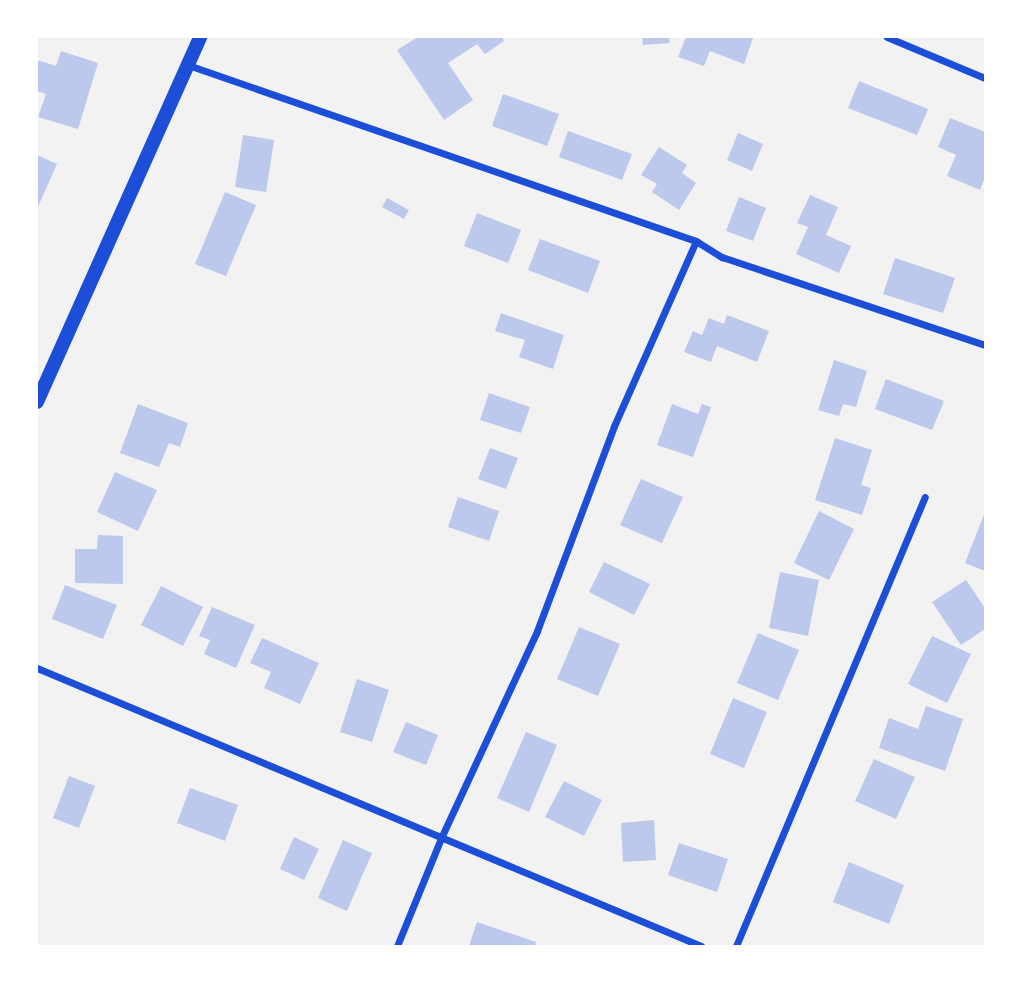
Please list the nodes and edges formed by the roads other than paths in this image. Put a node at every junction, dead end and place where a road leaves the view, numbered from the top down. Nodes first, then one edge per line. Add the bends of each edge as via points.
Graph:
1 (200, 37) edge
2 (887, 37) edge
3 (188, 65) junction
4 (985, 78) edge
5 (696, 241) junction
6 (985, 345) edge
7 (37, 402) edge
8 (925, 497) dead end
9 (37, 668) edge
10 (441, 838) junction
11 (397, 946) edge
12 (701, 946) edge
13 (736, 946) edge

1 - 3 main road
2 - 4 street
3 - 5 street
3 - 7 main road
5 - 6 street via 722,257
5 - 10 street via 614,426 537,631
8 - 13 street
9 - 10 street
10 - 11 street
10 - 12 street

